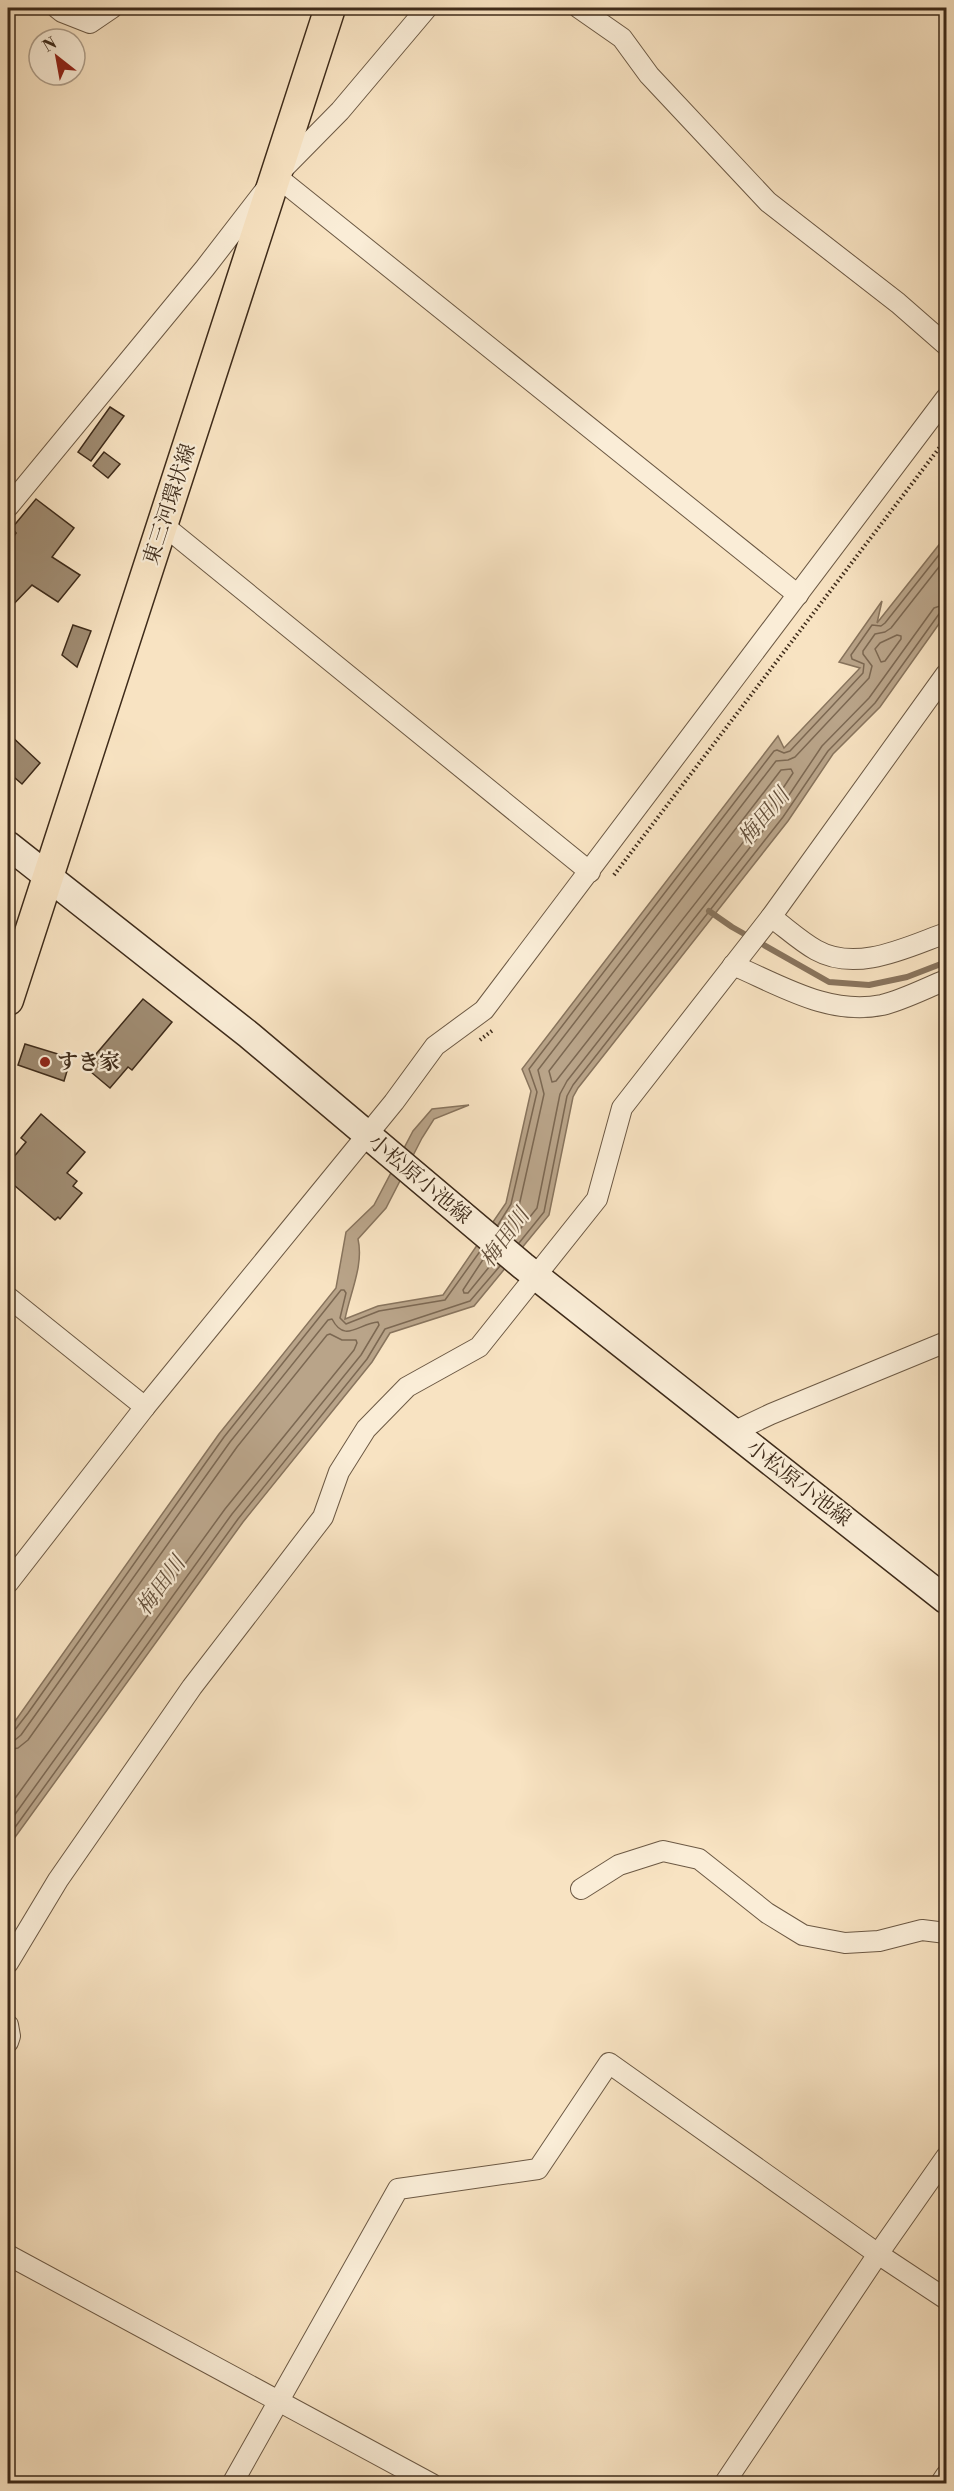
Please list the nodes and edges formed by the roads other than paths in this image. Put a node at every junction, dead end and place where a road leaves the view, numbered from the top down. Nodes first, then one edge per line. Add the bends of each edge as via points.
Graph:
1 (57, 8) edge
2 (112, 8) edge
3 (330, 8) edge
4 (427, 8) edge
5 (579, 8) edge
6 (276, 176) junction
7 (946, 345) edge
8 (946, 398) edge
9 (8, 507) edge
10 (162, 524) junction
11 (798, 595) junction
12 (946, 674) edge
13 (8, 845) edge
14 (590, 872) junction
15 (46, 876) junction
16 (760, 930) junction
17 (946, 933) edge
18 (733, 965) junction
19 (946, 981) edge
20 (8, 1000) edge
21 (373, 1140) junction
22 (530, 1271) junction
23 (8, 1297) edge
24 (946, 1342) edge
25 (145, 1407) junction
26 (734, 1432) junction
27 (8, 1583) edge
28 (946, 1600) edge
29 (581, 1889) dead end
30 (946, 1933) edge
31 (8, 1963) edge
32 (8, 2025) edge
33 (8, 2042) edge
34 (946, 2157) edge
35 (878, 2254) junction
36 (8, 2255) edge
37 (946, 2300) edge
38 (277, 2401) junction
39 (946, 2475) edge
40 (232, 2484) edge
41 (432, 2484) edge
42 (724, 2484) edge
43 (940, 2484) edge

1 - 2 street via 90,23
3 - 6 main road, 東三河環状線
4 - 6 street via 340,111
5 - 7 street via 622,38 649,75 768,202
6 - 9 street
6 - 10 main road, 東三河環状線
6 - 11 street
8 - 11 street
10 - 14 street
10 - 15 main road, 東三河環状線
11 - 14 street
12 - 16 street
13 - 15 main road, 小松原小池線
14 - 21 street via 484,1010 435,1046 394,1102
15 - 20 main road, 東三河環状線
15 - 21 main road, 小松原小池線 via 249,1035
16 - 17 street via 852,960 888,953
16 - 18 street
18 - 19 street via 825,1005 849,1009 883,1005
18 - 22 street via 622,1108 597,1199
21 - 22 main road, 小松原小池線
21 - 25 street
22 - 26 main road, 小松原小池線
22 - 31 street via 479,1347 407,1387 366,1429 339,1472 323,1518 192,1687 58,1881
23 - 25 street
24 - 26 street
25 - 27 street
26 - 28 main road, 小松原小池線
29 - 30 street via 619,1865 663,1851 699,1859 767,1913 803,1935 845,1943 879,1941 922,1930
32 - 33 street
34 - 35 street
35 - 37 street
35 - 38 street via 609,2063 538,2169 398,2189
35 - 42 street
36 - 38 street
38 - 40 street
38 - 41 street
39 - 43 street

